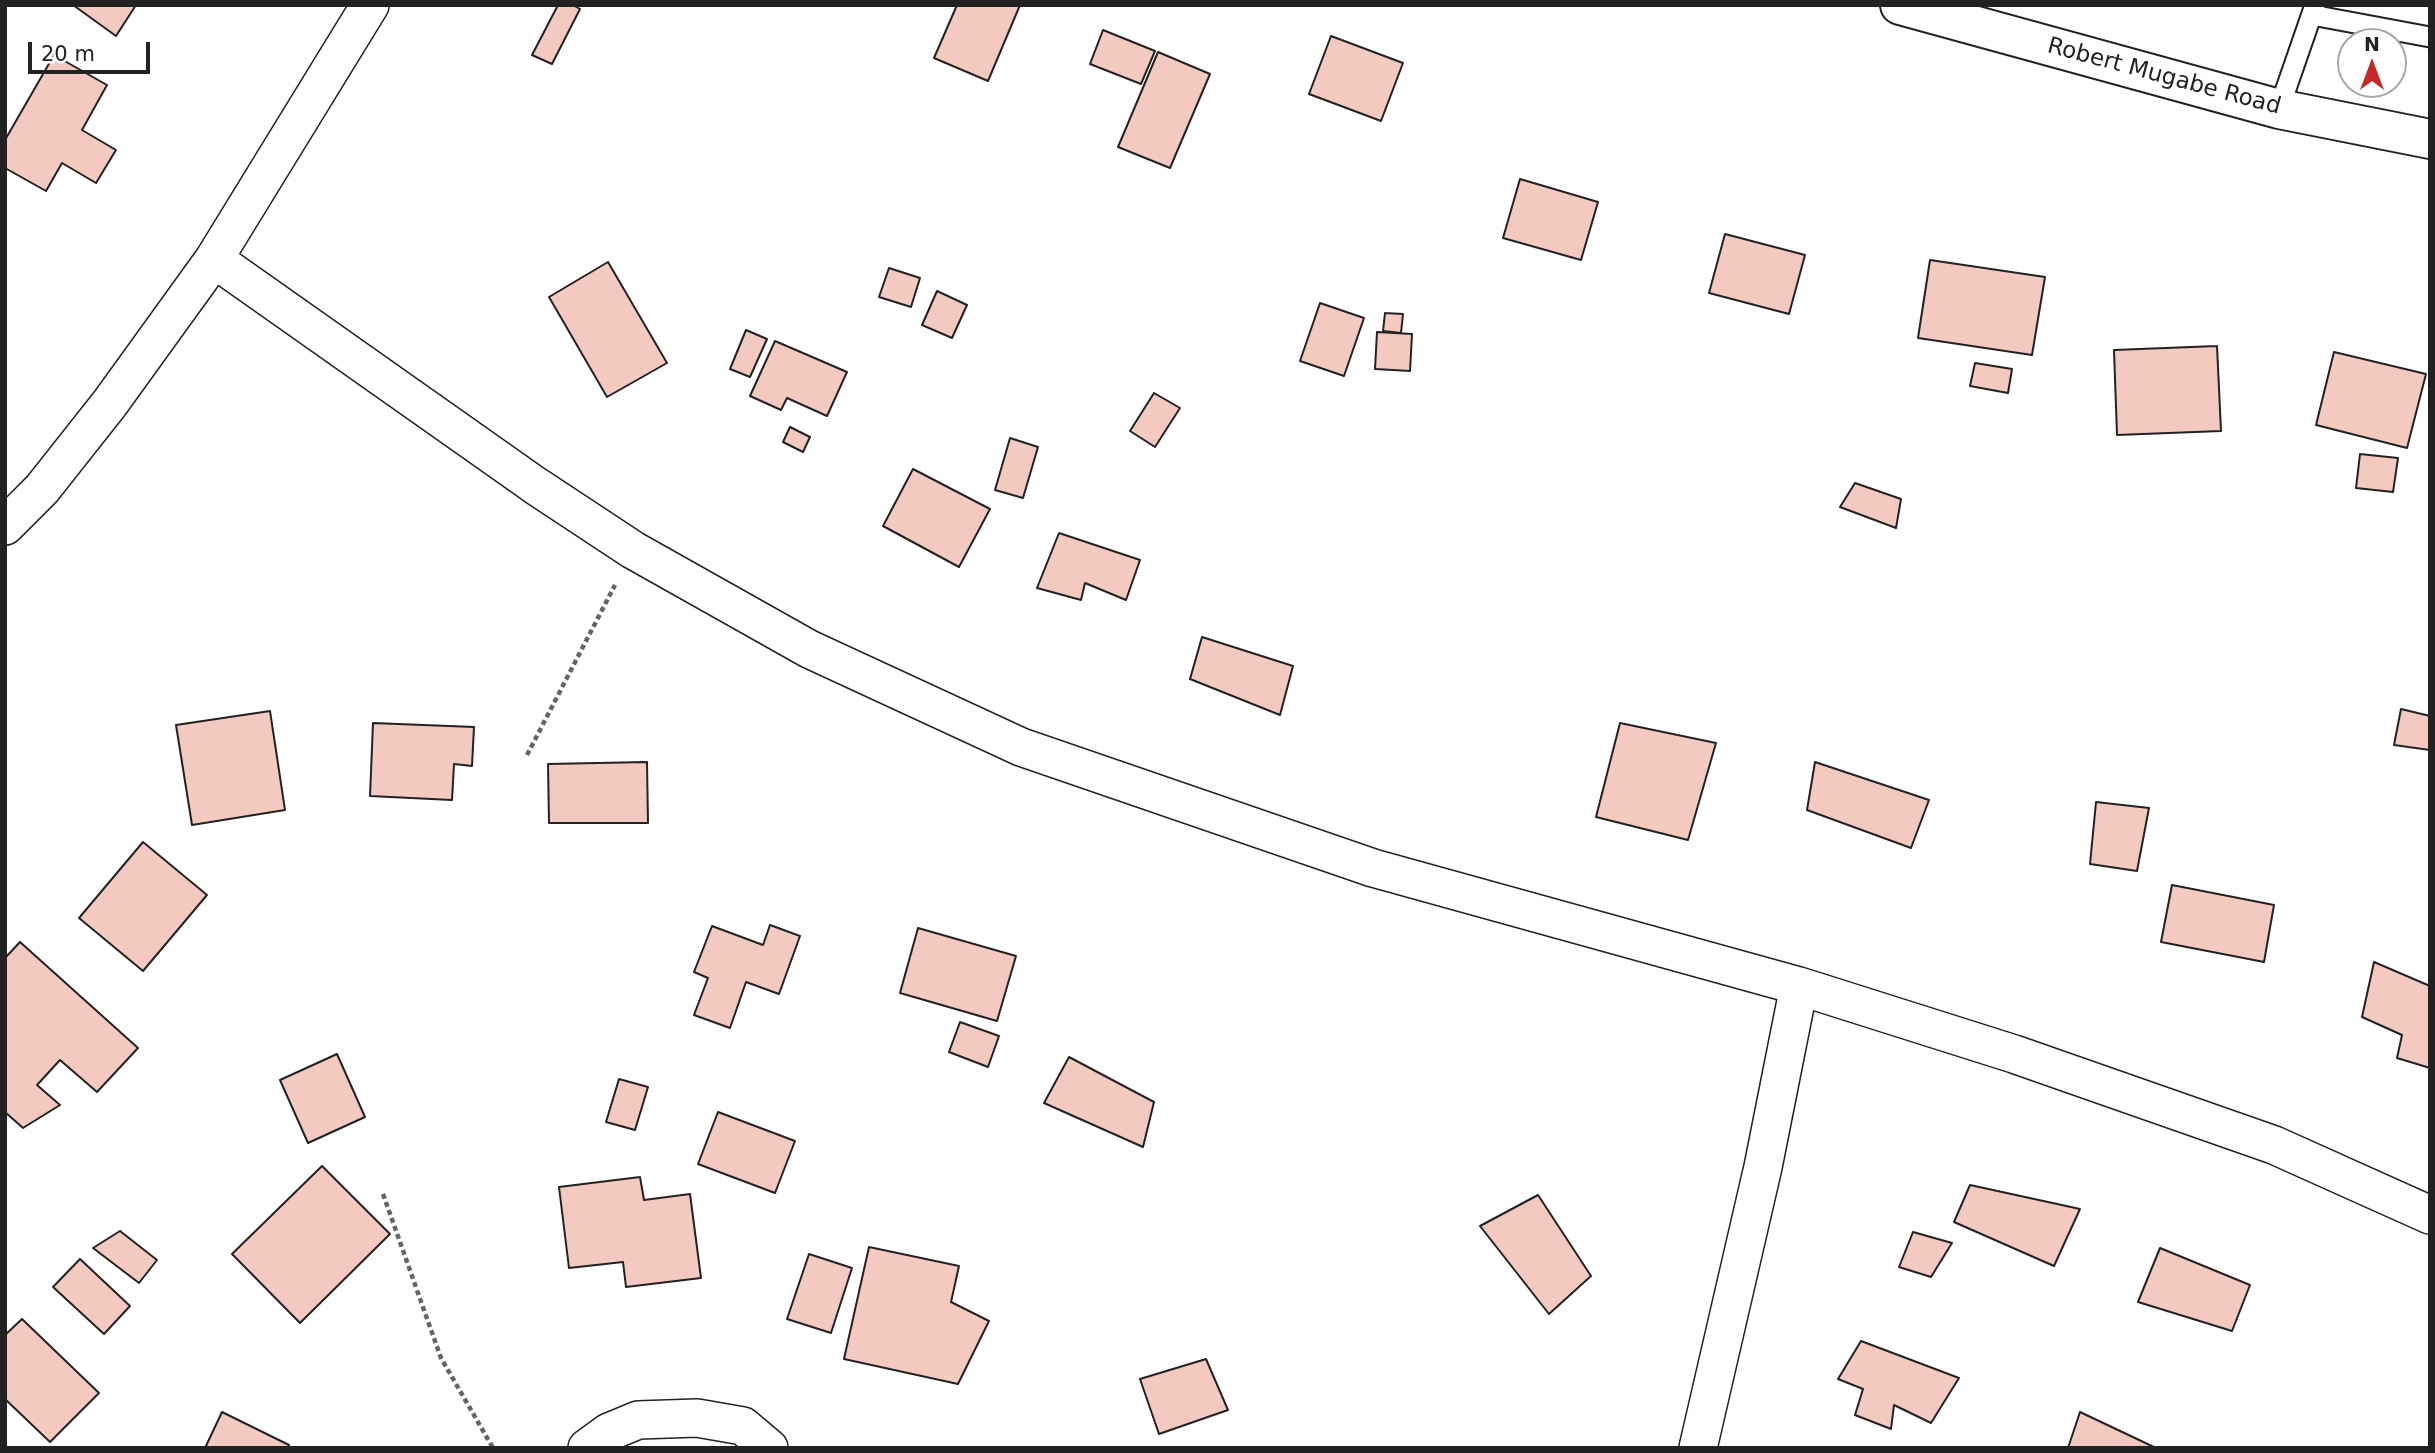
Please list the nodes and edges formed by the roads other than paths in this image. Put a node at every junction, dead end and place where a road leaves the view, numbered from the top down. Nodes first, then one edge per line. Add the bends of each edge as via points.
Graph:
1 (370, 5) edge
2 (1900, 5) edge
3 (2314, 10) edge
4 (2430, 37) edge
5 (2279, 109) junction
6 (2430, 139) edge
7 (214, 259) junction
8 (5, 526) edge
9 (1799, 986) junction
10 (2430, 1215) edge
11 (587, 1448) edge
12 (769, 1448) edge
13 (1698, 1448) edge

1 - 7 street
2 - 5 main road, Robert Mugabe Road
3 - 4 lane
3 - 5 lane
5 - 6 main road, Robert Mugabe Road
7 - 8 street via 110,403 42,489
7 - 9 street via 633,550 809,649 1021,747 1373,867
9 - 10 street via 2014,1054 2274,1145
9 - 13 street
11 - 12 street via 638,1420 697,1418 743,1426

